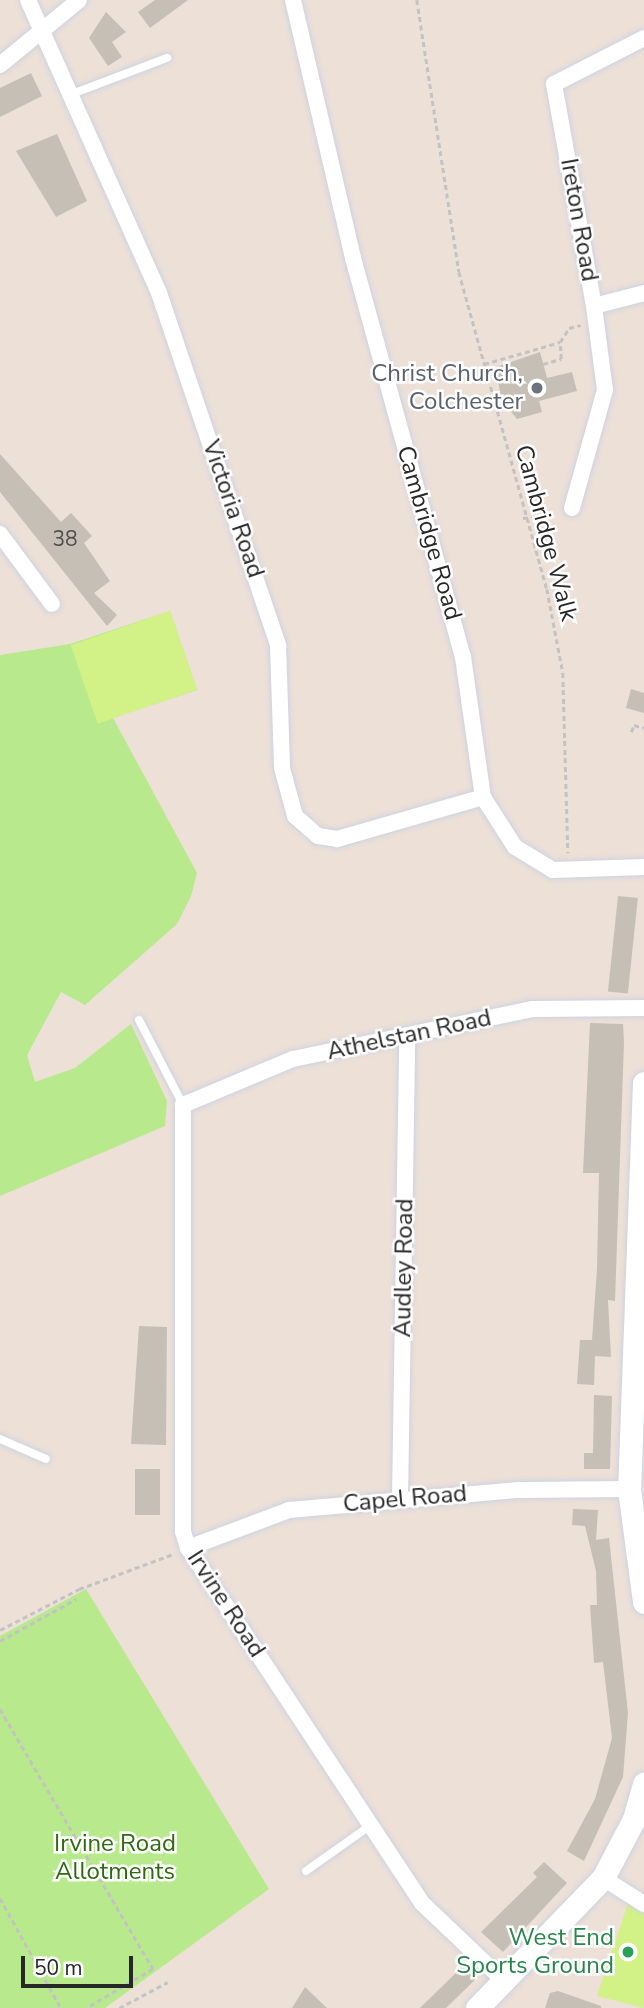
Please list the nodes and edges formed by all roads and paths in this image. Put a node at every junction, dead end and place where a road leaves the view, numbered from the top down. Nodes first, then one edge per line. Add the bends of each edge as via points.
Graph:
1 (28, 0) edge
2 (79, 0) edge
3 (293, 0) edge
4 (417, 0) edge
5 (44, 26) junction
6 (644, 38) edge
7 (167, 58) dead end
8 (0, 65) edge
9 (72, 93) junction
10 (644, 293) edge
11 (595, 313) junction
12 (561, 342) junction
13 (484, 364) junction
14 (543, 364) dead end
15 (572, 508) joint
16 (523, 517) junction
17 (0, 534) edge
18 (52, 604) dead end
19 (644, 728) edge
20 (631, 732) dead end
21 (483, 797) junction
22 (644, 867) edge
23 (568, 874) junction
24 (644, 1009) edge
25 (139, 1020) dead end
26 (407, 1037) junction
27 (644, 1083) edge
28 (183, 1105) junction
29 (0, 1439) edge
30 (46, 1459) dead end
31 (629, 1489) junction
32 (400, 1499) junction
33 (188, 1548) junction
34 (643, 1597) edge
35 (76, 1599) dead end
36 (0, 1630) edge
37 (0, 1641) edge
38 (0, 1709) edge
39 (644, 1783) edge
40 (371, 1825) junction
41 (306, 1871) dead end
42 (603, 1878) junction
43 (0, 1898) edge
44 (644, 1904) edge
45 (503, 1980) junction
46 (168, 1982) dead end
47 (61, 2008) edge
48 (87, 2008) edge
49 (119, 2008) edge
50 (477, 2008) edge

1 - 5 street, Victoria Road
2 - 5 street
3 - 21 street, Cambridge Road via 353,258 464,657
4 - 13 path, Cambridge Walk via 459,272
5 - 8 street
5 - 9 street, Victoria Road
6 - 11 street, Ireton Road via 554,84
7 - 9 lane
9 - 21 street, Victoria Road via 159,293 278,645 282,768 295,816 318,836 337,838
10 - 11 street, Ireton Road
11 - 12 path via 569,328
11 - 15 street via 605,390
12 - 13 path
12 - 14 path via 561,359
13 - 16 path, Cambridge Walk
15 - 16 path
16 - 23 path, Cambridge Walk via 547,589 563,673
17 - 18 street
19 - 20 path via 634,725
21 - 23 street, Cambridge Road via 515,846
22 - 23 street
24 - 26 street, Athelstan Road via 532,1009
25 - 28 lane
26 - 28 street, Athelstan Road via 293,1059
26 - 32 street, Audley Road
27 - 31 main road
28 - 33 street, Irvine Road via 183,1532
29 - 30 lane
31 - 32 street, Capel Road
31 - 34 main road
32 - 33 street, Capel Road via 289,1510
33 - 36 path via 79,1589
33 - 40 street, Irvine Road
35 - 37 path
38 - 48 path via 153,1969
39 - 42 main road via 634,1819
40 - 41 lane
40 - 45 street, Irvine Road via 422,1903
42 - 44 street
42 - 45 main road
43 - 47 path
45 - 50 main road
46 - 49 path

